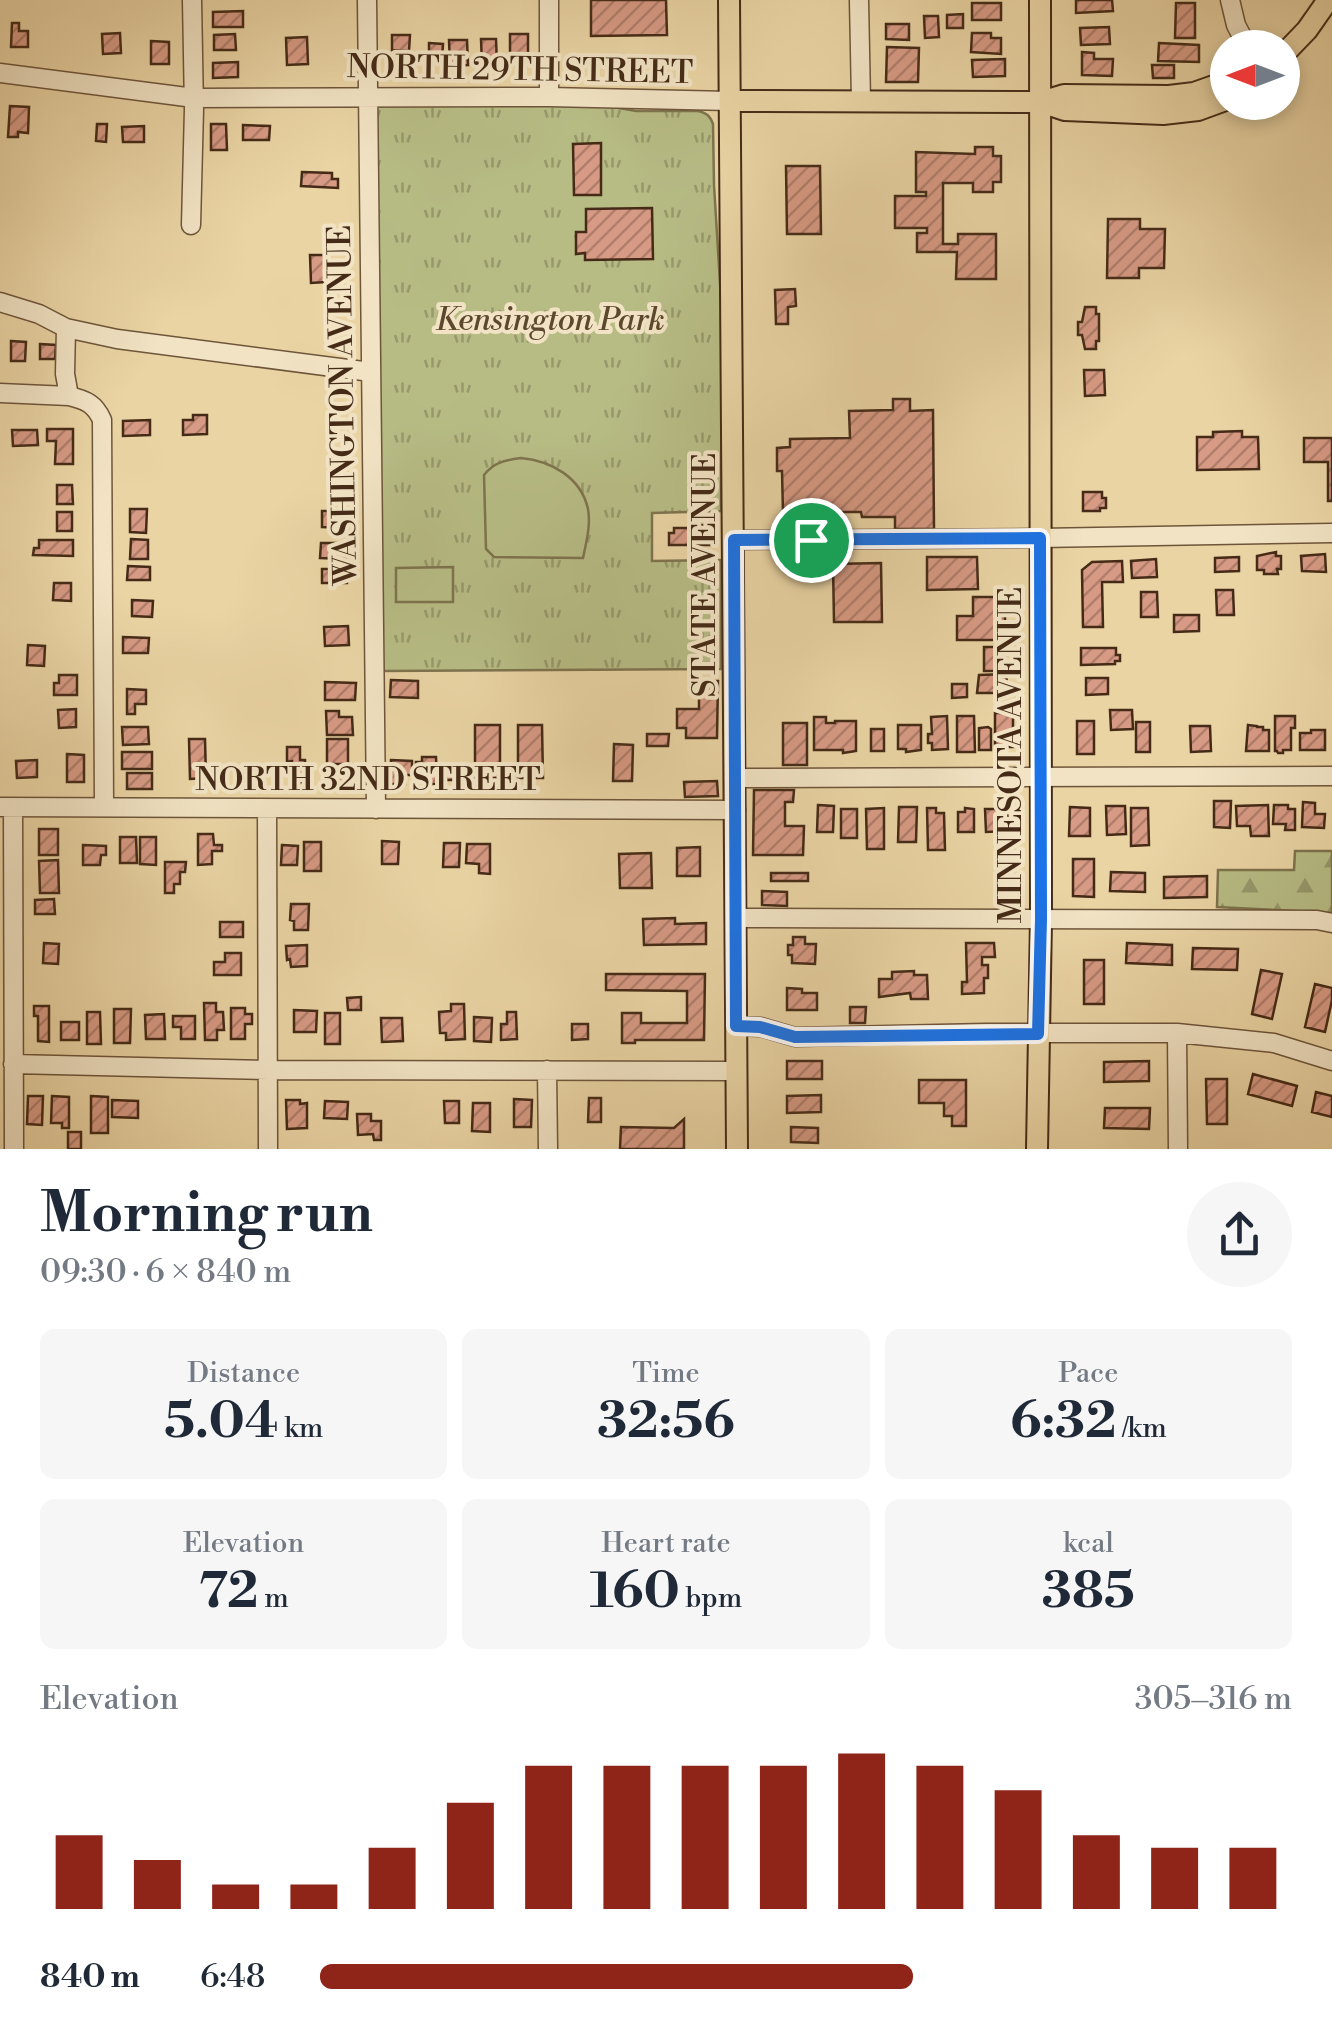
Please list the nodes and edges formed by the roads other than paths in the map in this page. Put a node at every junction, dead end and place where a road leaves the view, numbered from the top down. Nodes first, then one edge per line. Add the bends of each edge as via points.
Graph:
1 (192, 0) edge
2 (367, 0) edge
3 (549, 0) edge
4 (729, 0) edge
5 (859, 0) edge
6 (1040, 0) edge
7 (1230, 0) edge
8 (1328, 0) edge
9 (1239, 30) edge
10 (1300, 37) edge
11 (0, 74) edge
12 (1210, 87) edge
13 (368, 96) junction
14 (549, 97) junction
15 (194, 98) junction
16 (730, 101) junction
17 (861, 102) junction
18 (1041, 102) junction
19 (1210, 106) edge
20 (191, 225) dead end
21 (0, 302) edge
22 (66, 328) junction
23 (371, 372) junction
24 (0, 393) edge
25 (70, 396) junction
26 (1332, 532) edge
27 (1040, 538) junction
28 (734, 540) junction
29 (1040, 776) junction
30 (1332, 776) edge
31 (735, 778) junction
32 (6, 808) edge
33 (104, 808) junction
34 (376, 809) junction
35 (267, 810) junction
36 (736, 810) junction
37 (736, 918) junction
38 (1041, 919) junction
39 (1332, 923) edge
40 (736, 1026) junction
41 (1176, 1033) junction
42 (1038, 1034) junction
43 (1332, 1060) edge
44 (13, 1064) junction
45 (268, 1070) junction
46 (547, 1070) junction
47 (736, 1071) junction
48 (14, 1149) edge
49 (268, 1149) edge
50 (548, 1149) edge
51 (737, 1149) edge
52 (1038, 1149) edge
53 (1178, 1149) edge

1 - 15 street
2 - 13 street, WASHINGTON AVENUE
3 - 14 street
4 - 16 main road, STATE AVENUE
5 - 17 street
6 - 18 main road, MINNESOTA AVENUE
7 - 9 street
8 - 10 main road
11 - 15 street, NORTH 29TH STREET
12 - 18 main road
13 - 14 street, NORTH 29TH STREET
13 - 15 street, NORTH 29TH STREET
13 - 23 street, WASHINGTON AVENUE
14 - 16 street, NORTH 29TH STREET
15 - 20 street
16 - 17 main road, NORTH 29TH STREET
16 - 28 main road, STATE AVENUE
17 - 18 main road, NORTH 29TH STREET
18 - 19 main road via 1064,110 1163,114
18 - 27 main road, MINNESOTA AVENUE
21 - 22 street
22 - 23 street
22 - 25 street
23 - 34 street, WASHINGTON AVENUE
24 - 25 street
25 - 33 street via 86,400 102,420
26 - 27 street
27 - 28 street
27 - 29 main road, MINNESOTA AVENUE
28 - 31 main road, STATE AVENUE
29 - 30 street
29 - 31 street
29 - 38 main road, MINNESOTA AVENUE
31 - 36 main road, STATE AVENUE
32 - 33 street, NORTH 32ND STREET
32 - 44 street
33 - 35 street, NORTH 32ND STREET
34 - 35 street, NORTH 32ND STREET
34 - 36 street, NORTH 32ND STREET
35 - 45 street
36 - 37 main road, STATE AVENUE
37 - 38 street
37 - 40 main road, STATE AVENUE
38 - 39 street
38 - 42 main road, MINNESOTA AVENUE
40 - 42 street via 795,1037
40 - 47 main road, STATE AVENUE
41 - 42 street
41 - 43 street via 1274,1043
41 - 53 street
42 - 52 main road, MINNESOTA AVENUE
44 - 45 street
44 - 48 street
45 - 46 street
45 - 49 street
46 - 47 street
46 - 50 street
47 - 51 main road, STATE AVENUE

